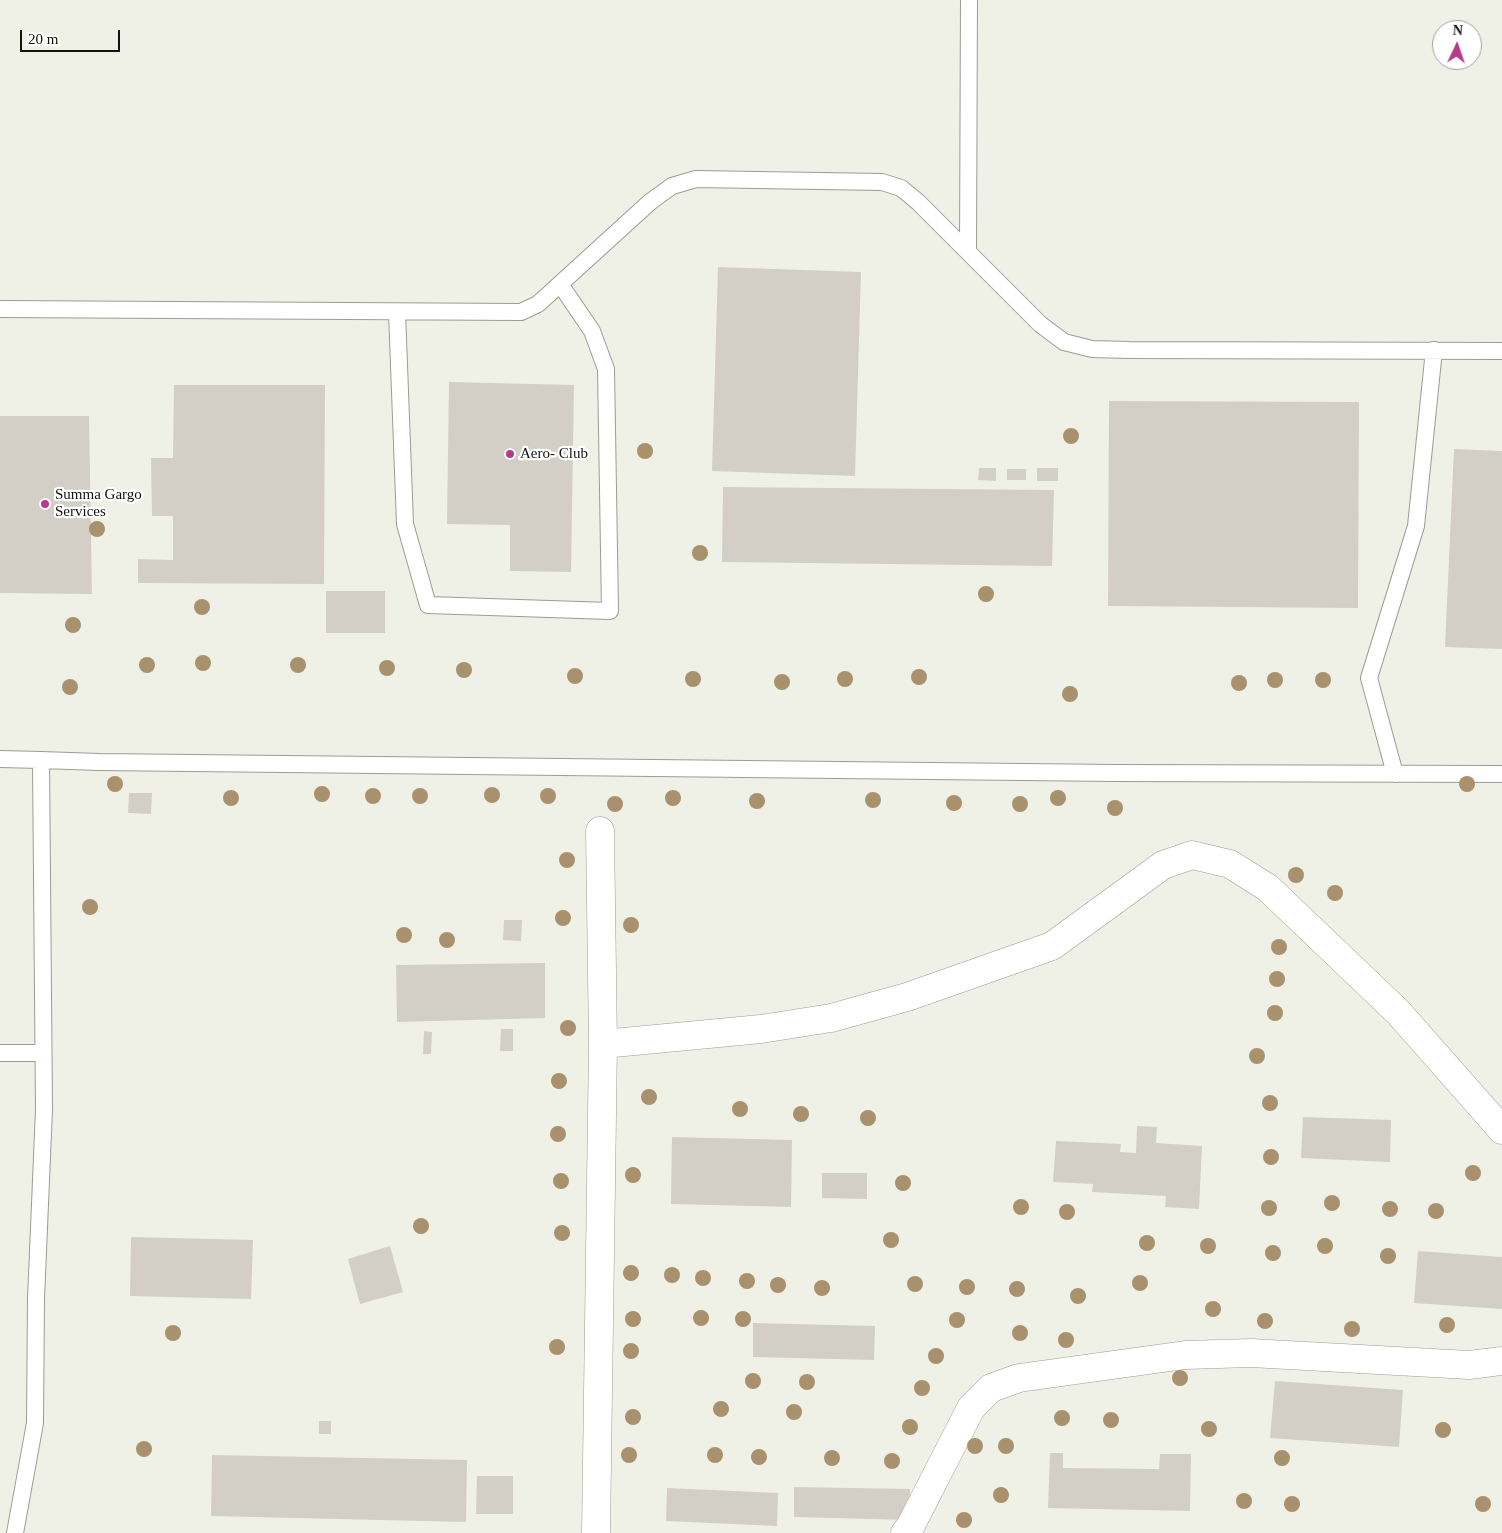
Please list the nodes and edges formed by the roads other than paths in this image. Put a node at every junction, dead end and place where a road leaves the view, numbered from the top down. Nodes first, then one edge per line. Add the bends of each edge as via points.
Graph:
1 (969, 0) edge
2 (968, 252) junction
3 (560, 284) junction
4 (0, 310) edge
5 (397, 312) junction
6 (1434, 350) junction
7 (1502, 351) edge
8 (0, 759) edge
9 (41, 760) junction
10 (1395, 774) junction
11 (1502, 774) edge
12 (600, 831) dead end
13 (604, 1044) junction
14 (0, 1053) edge
15 (43, 1053) junction
16 (1502, 1130) edge
17 (1502, 1362) edge
18 (15, 1533) edge
19 (596, 1533) edge
20 (905, 1533) edge

1 - 2 lane
2 - 3 lane via 901,188 882,182 696,179 672,186 650,202
2 - 6 lane via 1040,324 1064,342 1092,349
3 - 5 lane via 538,304 521,312
3 - 5 lane via 592,332 606,369 610,611 428,605 405,524
4 - 5 lane
6 - 7 lane
6 - 10 lane via 1416,526 1369,678
8 - 9 lane
9 - 10 lane
9 - 15 lane
10 - 11 lane
12 - 13 street
13 - 16 street via 831,1018 907,997 1052,946 1163,865 1192,855 1230,864 1268,888 1398,1012
13 - 19 street
14 - 15 lane
15 - 18 lane via 35,1422
17 - 20 street via 1469,1365 1251,1353 1186,1355 1019,1378 991,1388 971,1408

